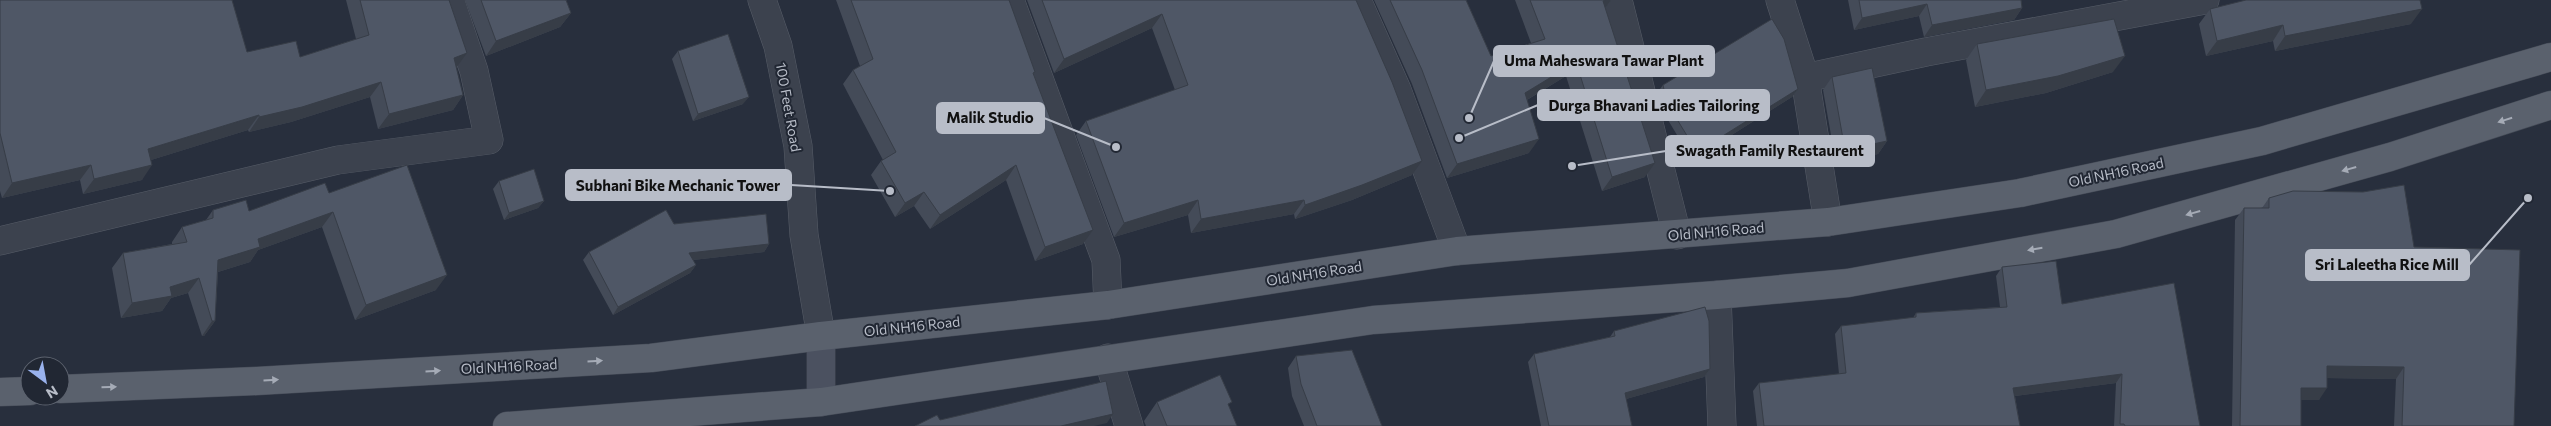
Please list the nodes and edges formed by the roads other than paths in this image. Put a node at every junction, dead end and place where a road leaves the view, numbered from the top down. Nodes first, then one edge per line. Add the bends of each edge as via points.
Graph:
1 (450, 0) edge
2 (762, 0) edge
3 (1010, 0) edge
4 (1358, 0) edge
5 (1618, 0) edge
6 (1780, 0) edge
7 (2205, 0) edge
8 (2551, 57) edge
9 (1805, 78) junction
10 (2551, 105) edge
11 (1828, 222) junction
12 (1676, 235) junction
13 (0, 241) edge
14 (1457, 251) junction
15 (1717, 295) junction
16 (1108, 305) junction
17 (821, 336) junction
18 (1108, 358) junction
19 (70, 389) edge
20 (20, 391) edge
21 (0, 392) edge
22 (821, 402) junction
23 (507, 426) edge
24 (1128, 426) edge
25 (1722, 426) edge

1 - 13 street via 474,70 490,140 338,160
2 - 17 street, 100 Feet Road via 778,46 798,146 804,235
3 - 16 street via 1106,260
4 - 14 street via 1397,90
5 - 12 street
6 - 9 street
7 - 9 street
8 - 11 main road, Old NH16 Road via 2262,141 2020,193
9 - 11 street
10 -> 15 main road via 2390,157 2116,234 1848,283
11 - 12 main road, Old NH16 Road
12 - 14 main road, Old NH16 Road
14 - 16 main road, Old NH16 Road
15 - 18 main road via 1373,320
15 - 25 street
16 - 17 main road, Old NH16 Road
19 -> 17 main road, Old NH16 Road via 651,358
17 - 22 main road
18 - 22 main road
18 - 24 street
20 - 21 main road
22 - 23 main road

